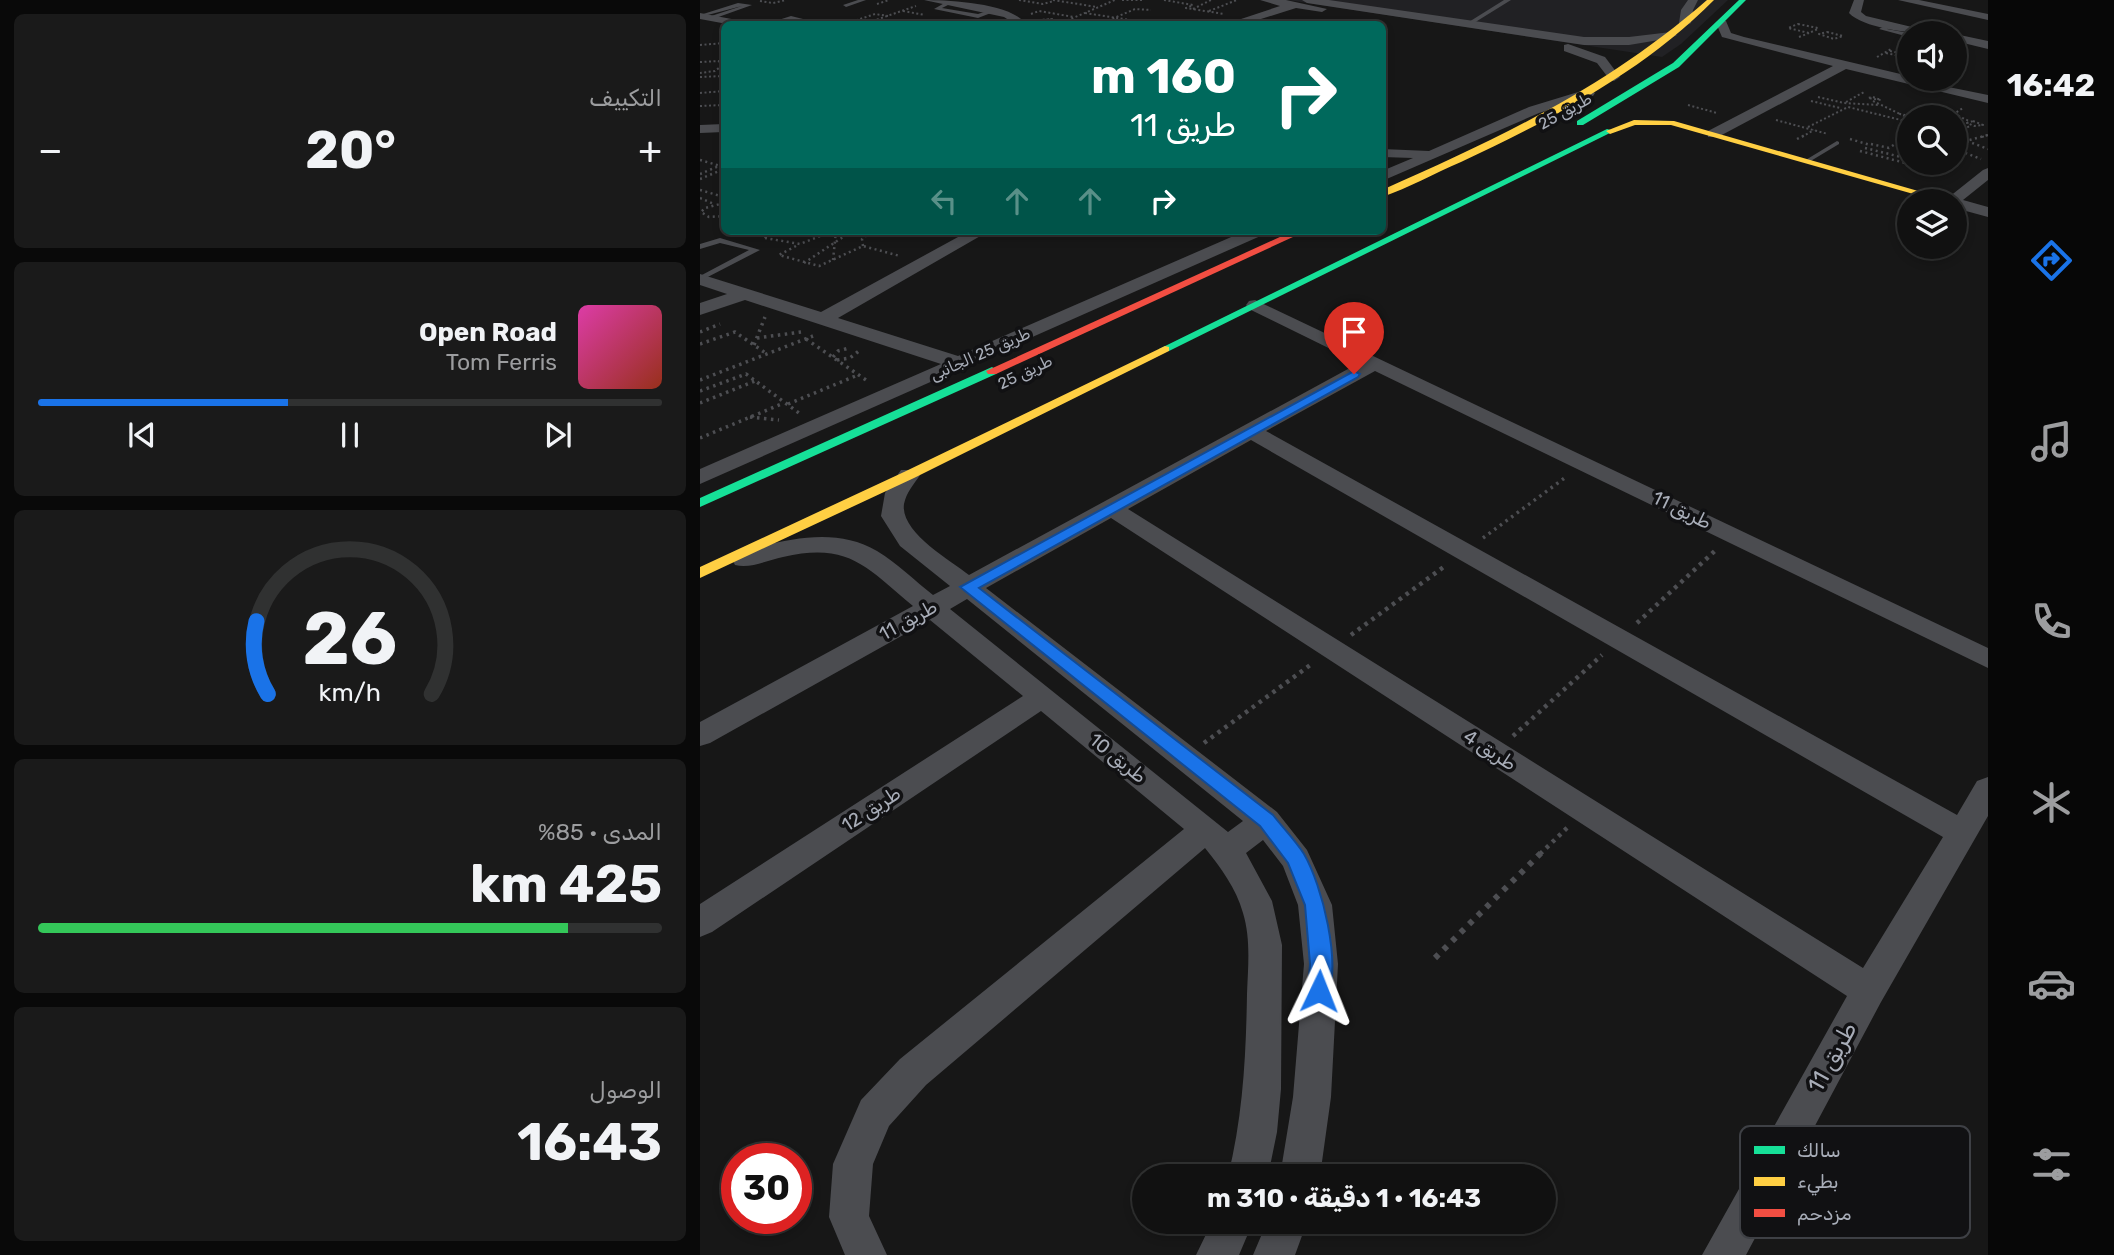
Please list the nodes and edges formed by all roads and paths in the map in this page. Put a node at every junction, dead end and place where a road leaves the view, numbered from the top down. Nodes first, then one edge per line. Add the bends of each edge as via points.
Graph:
1 (755, 0) edge
2 (786, 0) edge
3 (863, 0) edge
4 (931, 0) edge
5 (1019, 0) edge
6 (1044, 0) edge
7 (1054, 0) edge
8 (1115, 0) edge
9 (1122, 0) edge
10 (1142, 0) edge
11 (1164, 0) edge
12 (1211, 0) edge
13 (1237, 0) edge
14 (1256, 0) edge
15 (1265, 0) edge
16 (1508, 0) edge
17 (1693, 0) edge
18 (1711, 0) edge
19 (1743, 0) edge
20 (1859, 0) edge
21 (1903, 0) edge
22 (1925, 0) edge
23 (1033, 1) edge
24 (1173, 1) edge
25 (1305, 3) edge
26 (846, 5) dead end
27 (1098, 7) junction
28 (1193, 9) junction
29 (1151, 10) dead end
30 (1208, 12) junction
31 (1084, 13) junction
32 (1054, 14) junction
33 (1988, 15) edge
34 (888, 16) junction
35 (1075, 17) junction
36 (1116, 18) junction
37 (1050, 19) junction
38 (1130, 20) dead end
39 (1233, 20) edge
40 (703, 21) edge
41 (780, 21) edge
42 (807, 21) edge
43 (854, 21) edge
44 (874, 21) edge
45 (1017, 21) edge
46 (1020, 21) edge
47 (1045, 21) joint
48 (1065, 21) joint
49 (1108, 21) edge
50 (721, 22) edge
51 (1685, 23) junction
52 (1722, 23) junction
53 (1467, 24) junction
54 (1890, 25) junction
55 (1897, 26) edge
56 (721, 27) edge
57 (1815, 30) junction
58 (1897, 32) edge
59 (1809, 33) junction
60 (1820, 33) junction
61 (1671, 35) junction
62 (1839, 38) junction
63 (1967, 41) edge
64 (1847, 42) dead end
65 (721, 43) edge
66 (1753, 43) junction
67 (700, 45) edge
68 (1988, 45) edge
69 (1776, 48) junction
70 (1695, 50) junction
71 (1889, 51) dead end
72 (1885, 53) dead end
73 (1897, 53) edge
74 (1897, 55) edge
75 (710, 56) dead end
76 (707, 61) junction
77 (718, 61) joint
78 (700, 62) edge
79 (721, 62) edge
80 (1846, 64) junction
81 (719, 69) edge
82 (700, 75) edge
83 (721, 76) edge
84 (1614, 77) junction
85 (721, 90) edge
86 (1795, 91) junction
87 (700, 92) edge
88 (1588, 93) junction
89 (1870, 97) junction
90 (1826, 99) junction
91 (1988, 99) edge
92 (1873, 101) junction
93 (1819, 103) dead end
94 (1844, 103) junction
95 (721, 105) edge
96 (1879, 105) junction
97 (700, 106) edge
98 (1897, 113) edge
99 (1753, 114) junction
100 (1897, 118) edge
101 (1988, 118) edge
102 (1980, 124) junction
103 (1969, 125) edge
104 (721, 128) edge
105 (1807, 128) junction
106 (700, 129) edge
107 (1988, 129) edge
108 (1561, 134) dead end
109 (1713, 134) junction
110 (1988, 135) edge
111 (1836, 139) joint
112 (1847, 139) dead end
113 (1967, 141) edge
114 (1967, 141) edge
115 (1897, 143) edge
116 (1871, 144) junction
117 (1491, 145) junction
118 (1536, 147) dead end
119 (1865, 148) junction
120 (1988, 149) edge
121 (1512, 151) dead end
122 (1860, 151) junction
123 (1386, 153) edge
124 (1967, 153) edge
125 (1434, 154) junction
126 (1562, 155) junction
127 (1852, 156) dead end
128 (1897, 156) edge
129 (1897, 157) edge
130 (700, 160) edge
131 (1892, 160) junction
132 (1807, 161) junction
133 (1897, 161) edge
134 (1988, 162) edge
135 (720, 165) joint
136 (721, 169) edge
137 (1988, 173) edge
138 (700, 174) edge
139 (1386, 175) edge
140 (700, 179) edge
141 (1906, 189) edge
142 (700, 190) edge
143 (1967, 190) edge
144 (1386, 192) edge
145 (721, 196) edge
146 (700, 198) edge
147 (721, 204) edge
148 (714, 205) junction
149 (1967, 206) edge
150 (1988, 212) edge
151 (721, 216) edge
152 (702, 217) edge
153 (716, 217) junction
154 (721, 220) edge
155 (826, 235) edge
156 (835, 235) edge
157 (847, 235) edge
158 (867, 235) edge
159 (974, 235) edge
160 (1250, 235) edge
161 (1292, 235) edge
162 (763, 237) dead end
163 (835, 245) junction
164 (796, 246) junction
165 (863, 246) junction
166 (700, 247) edge
167 (833, 260) junction
168 (925, 262) junction
169 (804, 263) junction
170 (700, 279) edge
171 (744, 293) junction
172 (1105, 299) junction
173 (1255, 305) junction
174 (769, 306) dead end
175 (700, 309) edge
176 (1128, 309) junction
177 (822, 319) junction
178 (842, 325) junction
179 (806, 339) junction
180 (700, 344) edge
181 (754, 345) junction
182 (767, 354) junction
183 (1112, 358) dead end
184 (959, 363) junction
185 (1374, 363) junction
186 (1130, 367) junction
187 (859, 375) junction
188 (700, 380) edge
189 (756, 381) junction
190 (702, 392) edge
191 (887, 394) junction
192 (700, 403) edge
193 (786, 403) junction
194 (816, 426) junction
195 (1250, 431) junction
196 (700, 438) edge
197 (1584, 464) junction
198 (909, 475) junction
199 (700, 477) edge
200 (700, 503) edge
201 (1111, 508) junction
202 (1464, 552) junction
203 (707, 570) edge
204 (968, 587) junction
205 (931, 607) junction
206 (1332, 649) junction
207 (1988, 659) edge
208 (1042, 697) junction
209 (700, 735) edge
210 (1184, 758) junction
211 (1988, 789) edge
212 (1585, 811) junction
213 (1266, 821) junction
214 (1962, 833) junction
215 (1217, 839) junction
216 (700, 922) edge
217 (1435, 958) dead end
218 (1869, 991) junction
219 (1794, 1126) edge
220 (1251, 1164) edge
221 (1302, 1164) edge
222 (1740, 1224) edge
223 (1227, 1234) edge
224 (1282, 1234) edge
225 (866, 1255) edge
226 (1217, 1255) edge
227 (1274, 1255) edge
228 (1723, 1255) edge

1 - 2 path
3 - 26 lane
4 - 34 path
4 - 45 street via 1011,15
5 - 23 path
6 - 23 path
7 - 23 path
7 - 27 path
8 - 27 path
9 - 10 path
11 - 24 path
12 - 28 path
13 - 30 path
14 - 39 street via 1256,8
15 - 25 street
16 - 53 lane
17 - 51 street
18 - 51 street, طريق 25
19 - 52 street, طريق 25
20 - 54 street via 1856,16
21 - 33 street
22 - 33 street
24 - 28 path via 1192,4 1186,8
25 - 39 street
25 - 53 street
25 - 84 street via 1571,48 1601,60
27 - 31 path
28 - 30 path
29 - 36 path via 1137,9
30 - 39 path
31 - 35 path
31 - 36 path
32 - 35 path
32 - 37 path
32 - 46 path via 1037,11
34 - 43 path via 874,14
34 - 44 path
35 - 48 path
36 - 38 path
36 - 49 path
37 - 47 path
37 - 47 path via 1039,19
37 - 48 path
40 - 40 lane via 749,5 740,4
40 - 50 street
40 - 56 street
41 - 42 lane
51 - 61 street, طريق 25
52 - 66 street via 1726,35
52 - 70 street, طريق 25
53 - 61 street via 1584,41
54 - 55 street
54 - 58 lane via 1882,29
57 - 59 path
57 - 59 path via 1818,28 1798,24 1788,28
57 - 60 path
59 - 69 path
60 - 62 path
60 - 62 path via 1838,33 1843,36
61 - 84 street, طريق 25
62 - 64 path
63 - 68 street
65 - 67 path
66 - 69 street
66 - 70 street via 1724,42
69 - 80 street
70 - 108 street, طريق 25
71 - 73 path
72 - 74 path
75 - 76 path
76 - 77 path
76 - 78 path
77 - 79 path
80 - 86 street
80 - 91 street
81 - 82 path
82 - 83 path
84 - 88 street, طريق 25
85 - 87 path
86 - 90 path
86 - 99 street
88 - 117 street, طريق 25
88 - 125 street via 1534,110
89 - 92 path
89 - 92 path via 1881,99
89 - 94 path via 1862,93
90 - 93 path
90 - 94 path
92 - 96 path
94 - 96 path
95 - 97 path
96 - 98 path
99 - 105 path
99 - 109 street
100 - 105 path via 1844,107
101 - 102 path
102 - 103 path
102 - 107 path
104 - 106 street
105 - 111 path
109 - 126 street via 1671,123 1634,122
109 - 132 street
110 - 113 path
111 - 132 lane
112 - 116 path
114 - 120 path
115 - 116 path via 1889,148
116 - 119 path
117 - 121 street
117 - 144 street, طريق 25
118 - 126 street
119 - 122 path
119 - 128 path
122 - 127 path
122 - 131 path
123 - 125 street
124 - 134 path
125 - 139 street
126 - 173 street
129 - 131 path
130 - 135 path
131 - 133 path
132 - 141 street
135 - 138 path
136 - 140 path
137 - 143 street
142 - 145 path
146 - 148 path
147 - 148 path
148 - 152 path via 701,212
149 - 150 street
151 - 153 path
152 - 153 path
153 - 154 path
155 - 164 path
156 - 163 path
157 - 163 path
158 - 165 path
159 - 168 street
160 - 172 street, طريق 25 الجانبى
161 - 176 street, طريق 25
162 - 164 path
163 - 167 path
163 - 169 path
164 - 169 path via 779,255
165 - 167 path
165 - 168 path
166 - 170 lane via 720,240 756,250
167 - 169 path via 819,267
168 - 177 street
170 - 171 street
171 - 175 street
171 - 177 street
172 - 176 street
172 - 184 street, طريق 25 الجانبى
173 - 185 street, طريق 11
173 - 186 street
174 - 181 path
176 - 200 street, طريق 25
177 - 178 street
178 - 179 path
178 - 184 street
179 - 182 path
179 - 187 path
180 - 181 path via 735,331
181 - 182 path
182 - 188 path
183 - 186 street
184 - 191 street, طريق 25 الجانبى
185 - 195 street, طريق 11
185 - 197 street, طريق 11
186 - 198 street
187 - 191 path
187 - 193 path
189 - 190 path via 742,374
189 - 192 path
189 - 193 path
191 - 194 street, طريق 25 الجانبى
193 - 194 path
193 - 196 path
194 - 199 street, طريق 25 الجانبى
195 - 201 street, طريق 11
195 - 202 street
197 - 202 path
197 - 207 street, طريق 11
198 - 203 street
198 - 204 street, طريق 10 via 896,492 891,509 896,526
201 - 204 street, طريق 11
201 - 206 street, طريق 4
202 - 206 path
202 - 214 street
203 - 205 street, طريق 10 via 804,544 830,543 852,547 869,557
204 - 205 street, طريق 11
204 - 210 street, طريق 10
205 - 208 street, طريق 10
205 - 209 street, طريق 11
206 - 210 path
206 - 212 street, طريق 4
208 - 215 street, طريق 10
208 - 216 street, طريق 12
210 - 213 street, طريق 10
211 - 214 street, طريق 11
212 - 217 path
212 - 218 street, طريق 4
213 - 215 street
213 - 221 street, طريق 10 via 1296,859 1315,905 1321,964 1312,1097
214 - 218 street, طريق 11
215 - 220 street, طريق 10 via 1248,881 1261,917 1264,1088
215 - 225 street via 913,1072 875,1113 853,1164 849,1217
218 - 219 street, طريق 11
222 - 228 street, طريق 11
223 - 226 street
224 - 227 street

